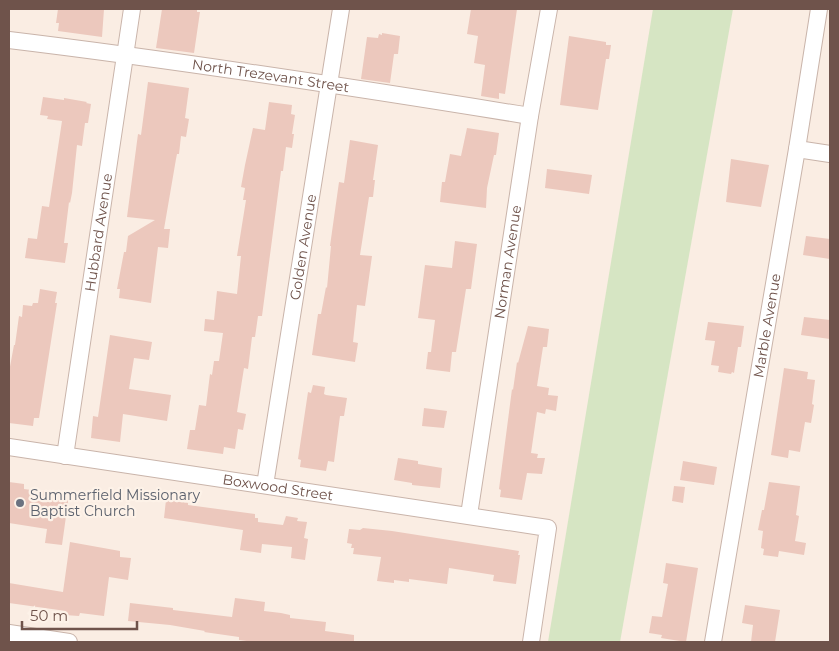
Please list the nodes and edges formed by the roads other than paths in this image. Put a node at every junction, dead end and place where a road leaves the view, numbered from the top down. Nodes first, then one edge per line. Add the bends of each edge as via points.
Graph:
1 (132, 9) edge
2 (341, 9) edge
3 (549, 9) edge
4 (820, 9) edge
5 (9, 40) edge
6 (124, 54) junction
7 (330, 83) junction
8 (530, 116) junction
9 (798, 149) junction
10 (830, 154) edge
11 (9, 447) edge
12 (65, 456) junction
13 (265, 485) junction
14 (469, 515) junction
15 (9, 633) edge
16 (69, 642) edge
17 (530, 642) edge
18 (713, 642) edge

1 - 6 street, Hubbard Avenue
2 - 7 street, Golden Avenue
3 - 8 street, Norman Avenue
4 - 9 street, Marble Avenue
5 - 6 street, North Trezevant Street
6 - 7 street, North Trezevant Street
6 - 12 street, Hubbard Avenue
7 - 8 street, North Trezevant Street
7 - 13 street, Golden Avenue
8 - 14 street, Norman Avenue
9 - 10 street
9 - 18 street, Marble Avenue
11 - 12 street, Boxwood Street
12 - 13 street, Boxwood Street
13 - 14 street, Boxwood Street
14 - 17 street, Boxwood Street via 548,528
15 - 16 street

